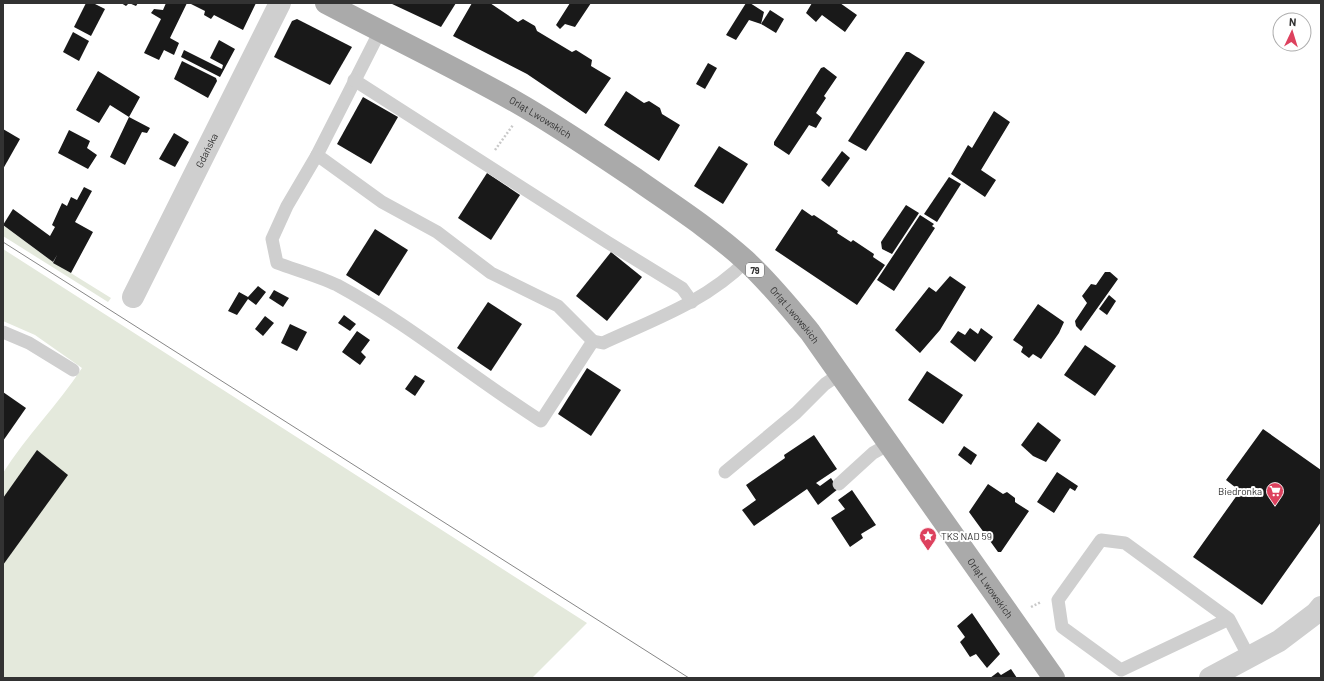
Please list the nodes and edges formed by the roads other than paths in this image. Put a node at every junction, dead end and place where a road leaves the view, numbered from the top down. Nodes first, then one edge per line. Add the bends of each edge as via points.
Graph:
1 (280, 3) edge
2 (326, 3) edge
3 (380, 31) junction
4 (354, 80) junction
5 (317, 155) junction
6 (746, 261) junction
7 (133, 297) dead end
8 (692, 302) junction
9 (3, 332) edge
10 (593, 341) junction
11 (73, 370) dead end
12 (840, 374) junction
13 (889, 444) junction
14 (725, 472) dead end
15 (839, 484) dead end
16 (1321, 607) edge
17 (1229, 619) junction
18 (1249, 657) junction
19 (1054, 678) edge
20 (1210, 678) edge

1 - 7 street, Gdańska
2 - 3 main road, Orląt Lwowskich / 79
3 - 4 lane
3 - 6 main road, Orląt Lwowskich / 79 via 518,103 711,232
4 - 5 lane
4 - 8 lane via 682,288
5 - 10 lane via 382,202 437,232 491,273 558,306
5 - 10 lane via 287,206 272,239 277,263 335,285 403,325 501,395 541,420
6 - 8 lane via 734,273
6 - 12 main road, Orląt Lwowskich / 79 via 810,332
8 - 10 lane via 603,344
9 - 11 lane via 29,343
12 - 13 main road, Orląt Lwowskich / 79
12 - 14 lane via 825,384 796,413
13 - 15 lane via 874,453
13 - 19 main road, Orląt Lwowskich / 79
16 - 18 street via 1279,641
17 - 17 lane via 1125,543 1101,540 1058,600 1062,627 1122,670
17 - 18 lane
18 - 20 street

